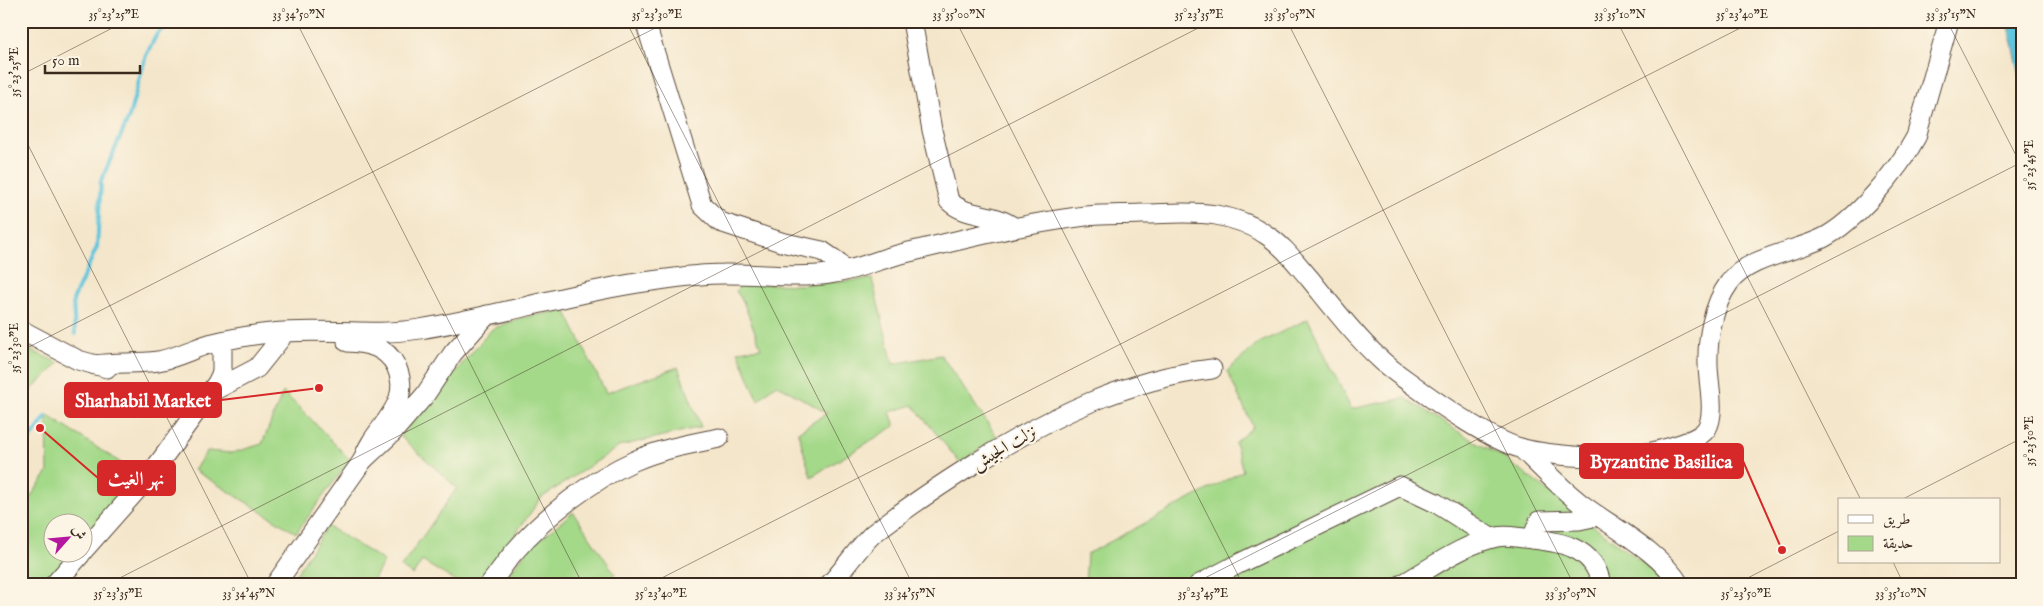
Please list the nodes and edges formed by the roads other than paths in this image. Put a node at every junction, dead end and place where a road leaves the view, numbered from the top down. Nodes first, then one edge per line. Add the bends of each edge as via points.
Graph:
1 (645, 21) edge
2 (912, 21) edge
3 (1950, 21) edge
4 (1013, 227) junction
5 (843, 271) junction
6 (486, 315) junction
7 (445, 325) junction
8 (21, 330) edge
9 (412, 330) junction
10 (321, 334) junction
11 (281, 338) junction
12 (223, 344) junction
13 (376, 346) junction
14 (453, 353) junction
15 (396, 367) junction
16 (1212, 369) dead end
17 (402, 387) junction
18 (210, 392) junction
19 (425, 395) junction
20 (719, 438) dead end
21 (1521, 448) junction
22 (363, 460) junction
23 (1598, 516) junction
24 (1491, 538) junction
25 (1532, 539) junction
26 (92, 542) edge
27 (72, 564) edge
28 (54, 585) edge
29 (275, 585) edge
30 (489, 585) edge
31 (829, 585) edge
32 (1198, 585) edge
33 (1401, 585) edge
34 (1600, 585) edge
35 (1680, 585) edge

1 - 5 street via 702,205 720,222 781,242 822,251 838,262
2 - 4 street via 949,201 963,210 1000,219
3 - 21 street via 1916,137 1874,194 1829,236 1757,262 1738,273 1728,284 1712,324 1707,362 1710,415 1705,432 1697,438 1656,451 1614,458
4 - 5 street
4 - 21 street via 1082,216 1189,213 1218,215 1246,223 1288,253 1381,361 1434,400 1481,429
5 - 6 street via 782,277 722,274 661,280
6 - 7 street
6 - 14 street
7 - 9 street
7 - 14 street via 455,337
8 - 12 street via 78,360 95,365 119,362 140,366 166,364
9 - 10 street
9 - 13 street
9 - 15 street via 396,350
10 - 11 street
10 - 12 street via 273,332
10 - 13 street
11 - 12 street
11 - 18 street via 257,368
12 - 18 street via 222,373
13 - 15 street via 391,358
14 - 19 street
15 - 17 street
16 - 31 street, نزلت الجيش via 1187,372 1127,388 1063,413 1012,440 929,492 873,535
17 - 19 street
17 - 22 street via 395,407
18 - 26 street via 151,474
19 - 22 street
20 - 30 street via 657,452 635,460 602,479 572,499 515,550
21 - 23 street via 1578,502
22 - 29 street
23 - 25 street via 1539,521
23 - 35 street via 1654,554 1672,571
24 - 25 street
24 - 32 street via 1436,503 1400,486
24 - 33 street via 1472,545
25 - 34 street via 1567,544 1585,554 1599,575
27 - 28 street

